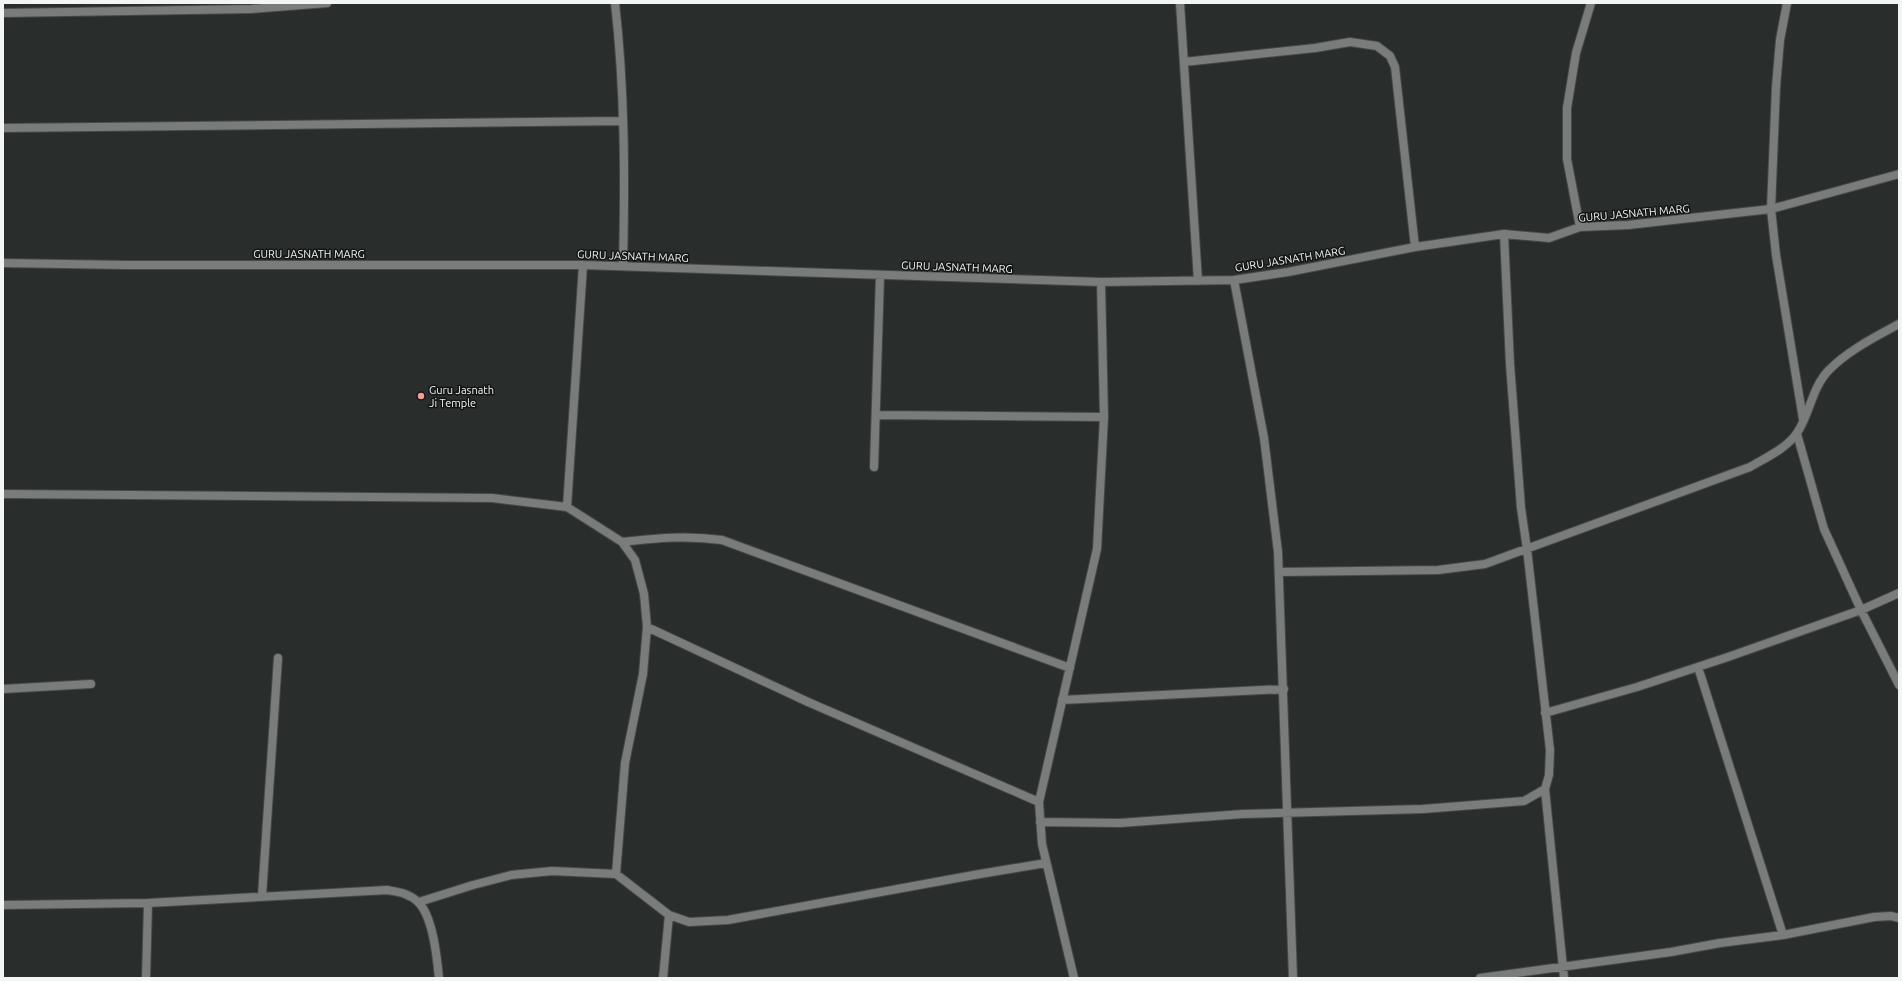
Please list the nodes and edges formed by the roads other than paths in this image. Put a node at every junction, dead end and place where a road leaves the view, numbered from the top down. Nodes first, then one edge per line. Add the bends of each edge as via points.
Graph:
1 (327, 3) edge
2 (615, 3) edge
3 (1180, 3) edge
4 (1591, 3) edge
5 (1787, 3) edge
6 (3, 13) edge
7 (1184, 62) junction
8 (623, 121) junction
9 (3, 128) edge
10 (1899, 174) edge
11 (1771, 209) junction
12 (1580, 227) junction
13 (1504, 234) junction
14 (1415, 247) junction
15 (3, 263) edge
16 (583, 265) junction
17 (623, 266) junction
18 (880, 276) junction
19 (1234, 280) junction
20 (1198, 281) junction
21 (1101, 282) junction
22 (1899, 324) edge
23 (876, 415) junction
24 (1104, 418) junction
25 (1803, 420) junction
26 (1797, 434) junction
27 (874, 468) dead end
28 (3, 494) edge
29 (567, 507) junction
30 (622, 542) junction
31 (1527, 550) junction
32 (1279, 572) junction
33 (1899, 593) edge
34 (1861, 610) junction
35 (647, 627) junction
36 (278, 658) dead end
37 (1698, 667) junction
38 (1070, 668) junction
39 (91, 684) dead end
40 (1899, 685) edge
41 (3, 689) edge
42 (1284, 689) junction
43 (1062, 700) junction
44 (1545, 713) junction
45 (1545, 789) junction
46 (1039, 802) junction
47 (1288, 812) junction
48 (1040, 822) junction
49 (1046, 863) junction
50 (616, 874) junction
51 (262, 896) junction
52 (419, 902) junction
53 (148, 903) junction
54 (3, 905) edge
55 (669, 915) junction
56 (1899, 918) edge
57 (1783, 935) junction
58 (1563, 967) junction
59 (146, 978) edge
60 (439, 978) edge
61 (663, 978) edge
62 (1074, 978) edge
63 (1293, 978) edge
64 (1480, 978) edge
65 (1564, 978) edge

1 - 6 street via 251,9
2 - 8 street via 622,75
3 - 7 street
4 - 12 street via 1576,53 1567,108 1567,159
5 - 11 street via 1780,40 1776,87
7 - 14 street via 1350,42 1377,46 1390,56 1395,67
7 - 20 street
8 - 9 street
8 - 17 street
10 - 11 street, GURU JASNATH MARG
11 - 12 street, GURU JASNATH MARG via 1628,225
11 - 25 street
12 - 13 street, GURU JASNATH MARG via 1549,238
13 - 14 street, GURU JASNATH MARG
13 - 31 street via 1510,364 1521,508
14 - 19 street, GURU JASNATH MARG
15 - 16 street, GURU JASNATH MARG
16 - 17 street, GURU JASNATH MARG
16 - 29 street
17 - 18 street, GURU JASNATH MARG
18 - 21 street, GURU JASNATH MARG
18 - 23 street
19 - 20 street, GURU JASNATH MARG
19 - 32 street via 1264,438 1275,517
20 - 21 street, GURU JASNATH MARG
21 - 24 street
22 - 25 street via 1848,356 1828,372 1814,394
23 - 24 street
23 - 27 street
24 - 38 street via 1097,550
25 - 26 street
26 - 31 street via 1778,451 1750,467
26 - 34 street via 1824,529
28 - 29 street via 492,498
29 - 30 street
30 - 35 street via 635,560 644,594
30 - 38 street via 676,536 722,540
31 - 32 street via 1485,564 1438,570
31 - 44 street
32 - 42 street
33 - 34 street
34 - 37 street
34 - 40 street
35 - 46 street via 808,702
35 - 50 street via 643,674 625,763
36 - 51 street
37 - 44 street
37 - 57 street
38 - 43 street
39 - 41 street
42 - 43 street
42 - 47 street
43 - 46 street
44 - 45 street via 1550,750 1549,775
45 - 47 street via 1524,801 1423,810
45 - 58 street
46 - 48 street
47 - 48 street via 1120,823
47 - 63 street
48 - 49 street
49 - 55 street via 728,920 689,922
49 - 62 street
50 - 52 street via 552,871 511,875 473,884
50 - 55 street
51 - 52 street via 387,890 405,893
51 - 53 street
52 - 60 street via 430,924 435,943
53 - 54 street
53 - 59 street
55 - 61 street
56 - 57 street via 1874,917
57 - 58 street
58 - 64 street
58 - 65 street

